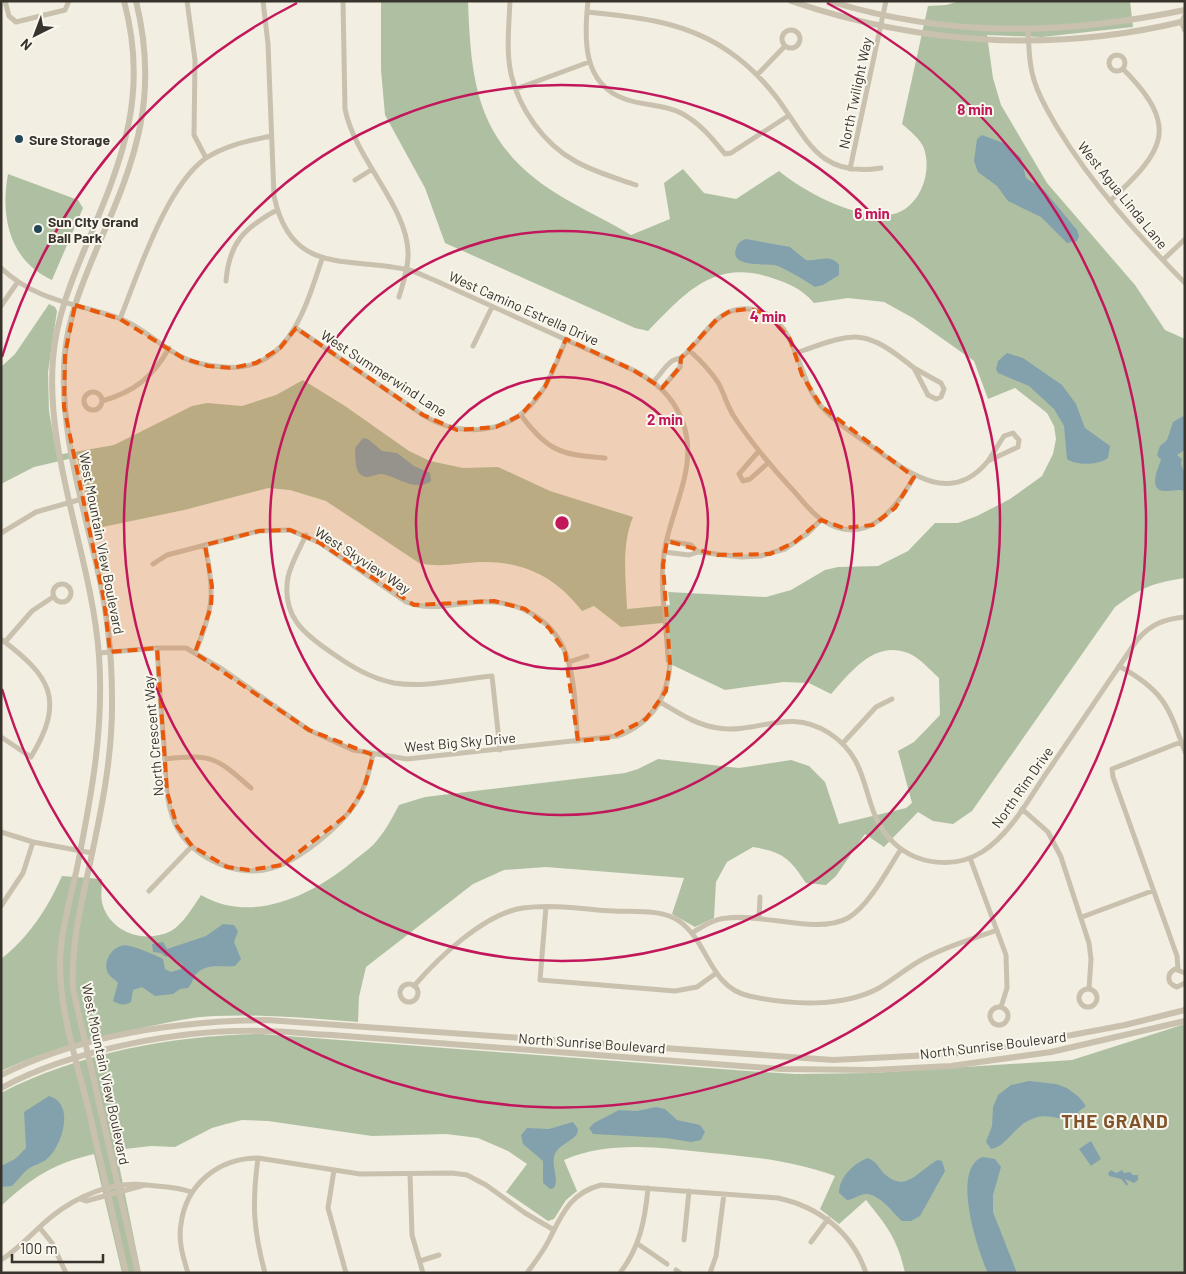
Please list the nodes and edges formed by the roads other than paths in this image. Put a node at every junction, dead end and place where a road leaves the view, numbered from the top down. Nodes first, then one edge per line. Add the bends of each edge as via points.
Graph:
1 (5, 1) edge
2 (124, 1) edge
3 (136, 1) edge
4 (187, 1) edge
5 (263, 1) edge
6 (343, 1) edge
7 (510, 1) edge
8 (588, 1) edge
9 (792, 1) edge
10 (829, 1) edge
11 (886, 1) edge
12 (68, 4) edge
13 (1185, 10) edge
14 (587, 12) junction
15 (1184, 20) edge
16 (881, 21) junction
17 (1028, 30) junction
18 (1185, 30) edge
19 (1028, 42) junction
20 (785, 46) dead end
21 (589, 62) junction
22 (1123, 69) dead end
23 (757, 75) junction
24 (516, 89) junction
25 (788, 116) junction
26 (131, 121) junction
27 (142, 122) junction
28 (271, 136) junction
29 (206, 158) junction
30 (881, 168) dead end
31 (850, 169) junction
32 (371, 170) junction
33 (355, 180) dead end
34 (636, 185) dead end
35 (1110, 201) junction
36 (277, 210) junction
37 (1185, 239) edge
38 (322, 259) junction
39 (1163, 260) junction
40 (1, 268) edge
41 (407, 269) junction
42 (226, 281) dead end
43 (17, 283) junction
44 (1185, 283) edge
45 (399, 297) dead end
46 (70, 303) junction
47 (1, 306) edge
48 (492, 307) junction
49 (120, 319) junction
50 (296, 328) junction
51 (566, 339) junction
52 (473, 346) dead end
53 (169, 348) junction
54 (689, 350) junction
55 (796, 353) junction
56 (681, 358) junction
57 (914, 368) junction
58 (654, 381) junction
59 (662, 388) junction
60 (102, 401) dead end
61 (521, 415) junction
62 (758, 452) junction
63 (605, 458) dead end
64 (988, 461) junction
65 (768, 463) junction
66 (914, 476) junction
67 (82, 499) junction
68 (70, 501) junction
69 (821, 520) junction
70 (1, 533) edge
71 (306, 536) junction
72 (667, 541) junction
73 (205, 545) junction
74 (664, 552) junction
75 (698, 552) junction
76 (153, 564) dead end
77 (54, 597) dead end
78 (1185, 618) edge
79 (3, 640) edge
80 (157, 648) junction
81 (110, 652) junction
82 (195, 653) junction
83 (99, 654) junction
84 (587, 656) dead end
85 (568, 662) junction
86 (1119, 666) junction
87 (892, 699) dead end
88 (660, 702) junction
89 (1, 737) edge
90 (578, 741) junction
91 (1181, 742) junction
92 (842, 743) junction
93 (500, 750) junction
94 (1185, 752) edge
95 (373, 755) junction
96 (165, 759) junction
97 (251, 788) dead end
98 (1022, 809) junction
99 (1, 832) edge
100 (33, 842) junction
101 (192, 846) junction
102 (901, 849) junction
103 (80, 851) junction
104 (92, 852) junction
105 (970, 858) junction
106 (149, 891) dead end
107 (1152, 891) junction
108 (760, 897) dead end
109 (1, 906) edge
110 (546, 907) junction
111 (1082, 917) junction
112 (759, 918) junction
113 (997, 930) junction
114 (692, 933) junction
115 (1178, 969) junction
116 (1185, 972) edge
117 (715, 974) junction
118 (1185, 983) edge
119 (414, 986) dead end
120 (1089, 989) dead end
121 (1001, 1008) dead end
122 (1185, 1010) edge
123 (1185, 1021) edge
124 (85, 1044) junction
125 (74, 1047) junction
126 (87, 1055) junction
127 (76, 1058) junction
128 (1, 1075) edge
129 (1, 1088) edge
130 (258, 1158) junction
131 (334, 1170) junction
132 (410, 1174) junction
133 (648, 1188) junction
134 (119, 1189) junction
135 (107, 1191) junction
136 (191, 1192) junction
137 (689, 1192) junction
138 (724, 1194) junction
139 (828, 1219) junction
140 (40, 1228) junction
141 (554, 1230) junction
142 (684, 1240) dead end
143 (811, 1242) dead end
144 (638, 1244) junction
145 (439, 1255) dead end
146 (1, 1260) edge
147 (420, 1261) junction
148 (667, 1264) dead end
149 (66, 1273) edge
150 (126, 1273) edge
151 (138, 1273) edge
152 (188, 1273) edge
153 (266, 1273) edge
154 (346, 1273) edge
155 (423, 1273) edge
156 (527, 1273) edge
157 (620, 1273) edge
158 (710, 1273) edge
159 (866, 1273) edge

1 - 12 street via 11,19 16,22 65,10
2 - 26 street, West Mountain View Boulevard via 134,54
3 - 27 street, West Mountain View Boulevard via 145,52
4 - 29 street via 195,60 194,135
5 - 28 street, West Camino Estrella Drive
6 - 32 street via 346,108 352,133
7 - 24 street via 510,60
8 - 14 street
9 - 16 street via 840,17
10 - 16 street
11 - 16 street, North Twilight Way
13 - 17 street via 1113,23
14 - 21 street via 585,39
14 - 23 street via 654,19 688,29 726,49
15 - 18 street
15 - 19 street via 1118,34
16 - 17 street
16 - 19 street via 942,37
16 - 31 street, North Twilight Way
17 - 19 street, West Agua Linda Lane
19 - 35 street, West Agua Linda Lane via 1031,71 1039,94 1070,148
20 - 23 street
21 - 24 street
21 - 25 street via 602,84 616,95 680,112 703,128 725,154
22 - 35 street via 1147,93 1155,108 1158,138 1146,166
23 - 25 street
24 - 34 street via 536,128 557,149 586,167
25 - 31 street via 814,151
26 - 27 street
26 - 46 street, West Mountain View Boulevard via 120,164
27 - 46 street, West Mountain View Boulevard via 127,178
28 - 29 street via 226,147
28 - 36 street, West Camino Estrella Drive
29 - 49 street via 189,174 171,201
30 - 31 street
32 - 33 street
32 - 41 street via 407,239
35 - 39 street, West Agua Linda Lane
36 - 38 street, West Camino Estrella Drive via 294,240
36 - 42 street via 246,230 228,260
37 - 39 street
38 - 41 street, West Camino Estrella Drive
38 - 50 street
39 - 44 street, West Agua Linda Lane
40 - 43 street
41 - 45 street
41 - 48 street, West Camino Estrella Drive
43 - 46 street via 37,294
43 - 47 street
46 - 49 street
46 - 67 street, West Mountain View Boulevard via 64,395 68,433
46 - 68 street, West Mountain View Boulevard via 53,355 52,392 56,432
48 - 51 street, West Camino Estrella Drive
48 - 52 street
49 - 53 street
50 - 53 street via 268,357 232,368 192,361
50 - 61 street, West Summerwind Lane via 423,415 446,427 482,430
51 - 58 street, West Camino Estrella Drive
51 - 61 street, West Summerwind Lane via 545,388
53 - 60 street via 147,379 131,391
54 - 55 street via 717,319 730,311 749,309 767,314 781,324
54 - 56 street
54 - 62 street via 719,384 732,413
55 - 57 street via 857,336 874,339 892,349
55 - 66 street via 806,383 821,406 836,421
56 - 58 street via 673,361
56 - 59 street via 680,367
57 - 57 street via 928,394 936,399 942,397 941,383
58 - 59 street, West Camino Estrella Drive
59 - 72 street, West Camino Estrella Drive via 676,405 690,447 686,475
61 - 63 street via 540,440 550,446 574,455
62 - 65 street
62 - 65 street via 738,474 744,481
64 - 64 street via 1015,450 1020,442 1018,436 1010,433 1004,436
64 - 66 street via 965,479 946,484
65 - 69 street
66 - 69 street via 895,508 873,525 844,528
67 - 68 street
67 - 81 street, West Mountain View Boulevard via 104,600
68 - 70 street via 36,512
68 - 83 street, West Mountain View Boulevard via 94,612
69 - 75 street via 795,542 770,554 741,557
71 - 73 street, West Skyview Way via 290,530 273,529
71 - 85 street, West Skyview Way via 414,605 494,601 525,609 540,618 557,638
71 - 93 street via 288,577 289,602 293,618 300,628 358,671 394,683 492,676
72 - 74 street, West Camino Estrella Drive
72 - 75 street via 691,545
73 - 76 street, West Skyview Way via 167,555
73 - 82 street via 212,600
74 - 75 street via 689,555
74 - 88 street, West Camino Estrella Drive via 670,677
77 - 79 street via 32,611
78 - 86 street, North Rim Drive via 1160,621 1146,630
79 - 89 street via 39,672 48,694 50,717 32,757
80 - 81 street, West Big Sky Drive
80 - 82 street, West Big Sky Drive via 174,647
80 - 96 street, North Crescent Way
81 - 83 street, West Big Sky Drive
81 - 104 street, West Mountain View Boulevard via 109,755
82 - 95 street, West Big Sky Drive via 309,730 353,750
83 - 103 street, West Mountain View Boulevard via 99,750
84 - 85 street
85 - 90 street, West Skyview Way
86 - 91 street via 1138,677 1162,698
86 - 98 street, North Rim Drive
87 - 92 street via 876,707
88 - 90 street, West Big Sky Drive via 646,719 628,732 610,738
88 - 92 street, North Rim Drive via 709,726 735,728 773,721 796,721 815,725
90 - 93 street, West Big Sky Drive
91 - 94 street
91 - 107 street via 1112,769
92 - 102 street, North Rim Drive via 858,764 878,823
93 - 95 street, West Big Sky Drive via 423,759
95 - 101 street, North Crescent Way via 364,789 348,815 282,865 249,870 227,867
96 - 97 street via 195,756 218,760
96 - 101 street, North Crescent Way via 167,792 174,818
98 - 105 street, North Rim Drive via 998,840
98 - 111 street via 1042,824 1054,840
99 - 100 street
100 - 103 street
100 - 109 street via 23,873
101 - 106 street
102 - 105 street, North Rim Drive via 938,863
102 - 112 street via 863,906 848,918 833,924 816,925
103 - 104 street
103 - 125 street, West Mountain View Boulevard via 60,955 63,996
104 - 124 street, West Mountain View Boulevard via 72,964 73,989
105 - 113 street
107 - 111 street
107 - 115 street via 1177,956
108 - 112 street
110 - 114 street via 649,913 670,917
110 - 117 street via 540,980 676,991 697,987
110 - 119 street via 521,908 494,917 431,967
111 - 120 street via 1091,959
112 - 114 street via 726,918
113 - 117 street via 924,958 867,993 833,1001 748,996 732,989
113 - 121 street via 1007,968 1007,988
114 - 117 street
115 - 116 street
115 - 118 street via 1170,973 1169,982 1177,986
122 - 124 street, North Sunrise Boulevard via 1086,1034 1013,1046 951,1054 833,1060 267,1020 220,1020 166,1026
123 - 126 street, North Sunrise Boulevard via 1051,1052 951,1066 872,1070 782,1069 263,1030 162,1038
124 - 125 street, North Sunrise Boulevard
124 - 126 street, West Mountain View Boulevard
125 - 127 street, West Mountain View Boulevard
125 - 128 street, North Sunrise Boulevard
126 - 127 street, North Sunrise Boulevard
126 - 134 street, West Mountain View Boulevard
127 - 129 street, North Sunrise Boulevard
127 - 135 street, West Mountain View Boulevard
130 - 131 street
130 - 136 street via 244,1158 220,1166
130 - 153 street via 253,1208 258,1247
131 - 132 street via 372,1175
131 - 154 street via 328,1208
132 - 141 street via 467,1175
132 - 147 street via 412,1235
133 - 137 street
133 - 141 street via 606,1185 589,1188 566,1206
133 - 144 street
134 - 135 street
134 - 136 street via 137,1183
134 - 151 street, West Mountain View Boulevard
135 - 140 street via 84,1195
135 - 150 street, West Mountain View Boulevard
136 - 152 street via 184,1208 180,1234
137 - 138 street
137 - 142 street
138 - 139 street via 778,1198 794,1202
138 - 158 street via 716,1256
139 - 143 street
139 - 159 street via 848,1238
140 - 146 street
140 - 149 street via 52,1242
141 - 156 street
144 - 148 street
144 - 157 street
145 - 147 street
147 - 155 street

